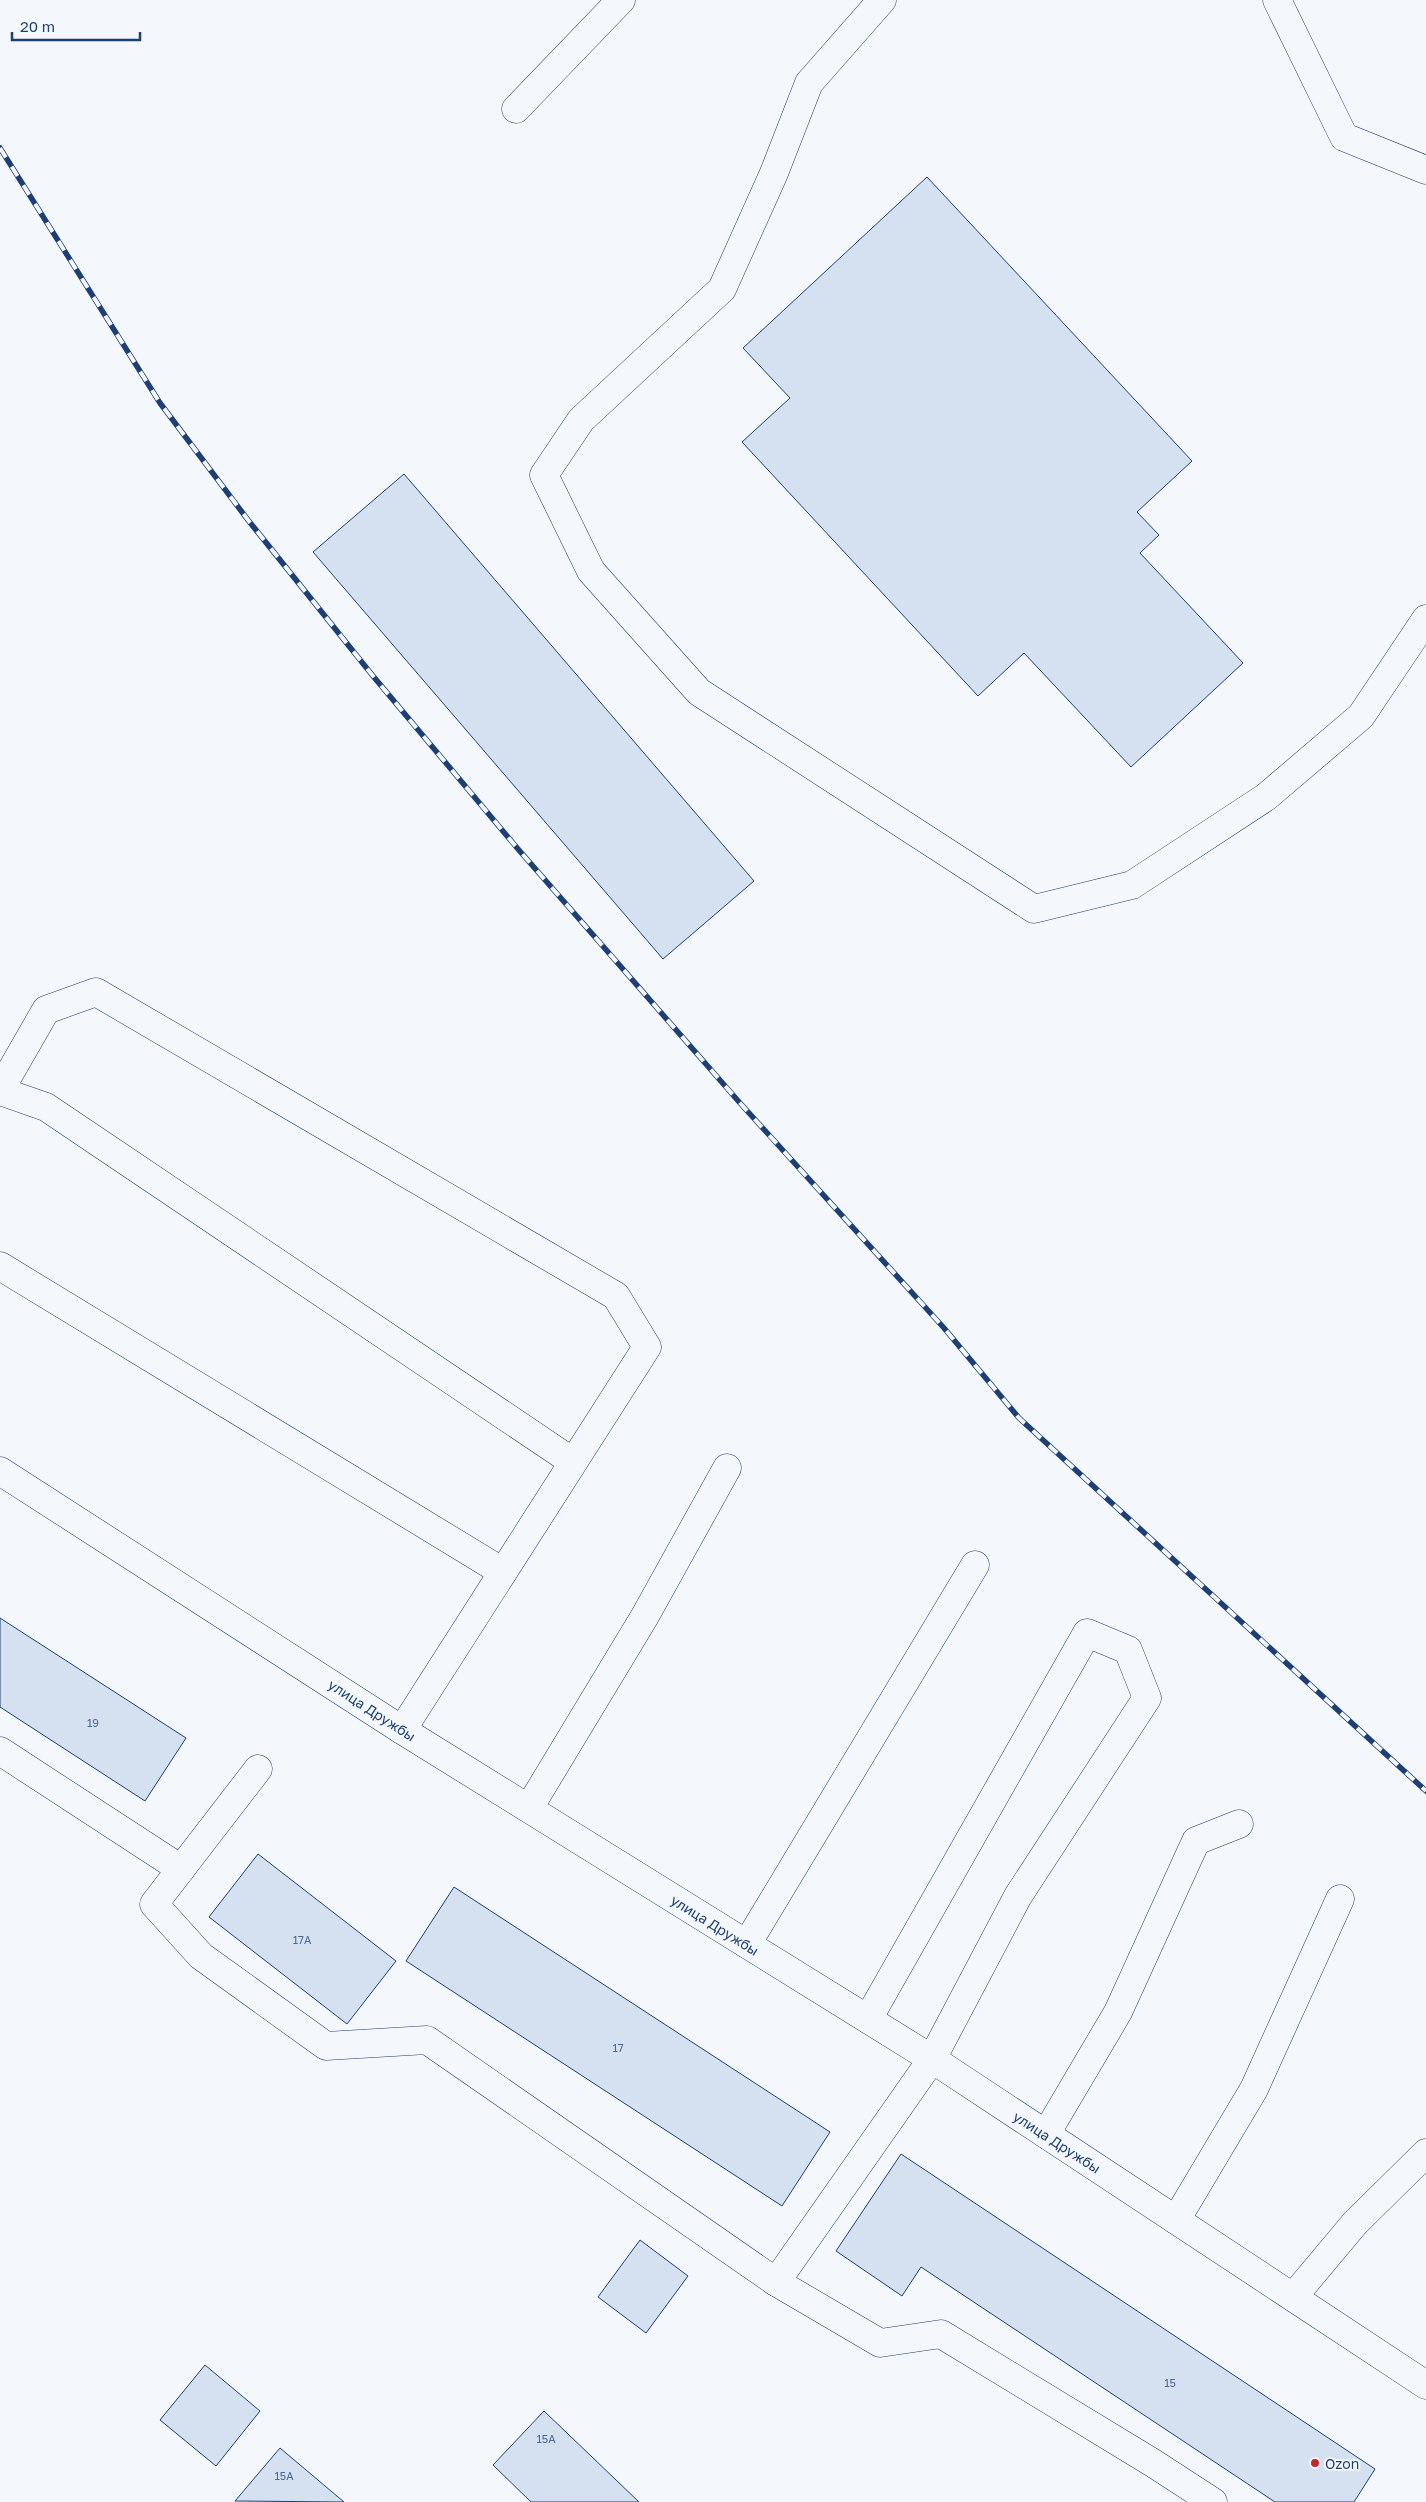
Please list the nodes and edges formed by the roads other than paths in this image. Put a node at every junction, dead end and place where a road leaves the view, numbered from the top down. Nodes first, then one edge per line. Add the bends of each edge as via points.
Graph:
1 (621, 0) edge
2 (882, 0) edge
3 (1277, 0) edge
4 (516, 109) dead end
5 (1426, 170) edge
6 (1426, 619) edge
7 (0, 1091) edge
8 (0, 1266) edge
9 (573, 1462) junction
10 (727, 1468) dead end
11 (0, 1471) edge
12 (975, 1566) dead end
13 (503, 1572) junction
14 (402, 1730) junction
15 (0, 1751) edge
16 (258, 1769) dead end
17 (528, 1808) junction
18 (1239, 1824) dead end
19 (182, 1869) junction
20 (1340, 1899) dead end
21 (747, 1944) junction
22 (868, 2019) junction
23 (932, 2060) junction
24 (1046, 2134) junction
25 (1426, 2153) edge
26 (1176, 2220) junction
27 (776, 2282) junction
28 (1293, 2297) junction
29 (1426, 2385) edge
30 (1213, 2502) edge

1 - 4 street
2 - 6 street via 809,83 774,173 722,289 581,420 544,475 591,571 699,692 1034,909 1132,885 1266,797 1361,716
3 - 5 street via 1344,137
7 - 9 street via 46,1107
7 - 9 street via 46,1010 96,992 616,1296 647,1347
8 - 13 street
9 - 13 street
10 - 17 street via 645,1616
11 - 14 street, улица Дружбы
12 - 21 street
13 - 14 street
14 - 17 street, улица Дружбы
15 - 19 street
16 - 19 street
17 - 21 street, улица Дружбы
18 - 24 street via 1196,1841 1118,2012
19 - 27 street via 154,1904 201,1956 326,2046 427,2040
20 - 26 street via 1254,2089
21 - 22 street, улица Дружбы
22 - 23 street, улица Дружбы
22 - 23 street via 1087,1633 1128,1650 1147,1698 1018,1896
23 - 24 street, улица Дружбы
23 - 27 street
24 - 26 street, улица Дружбы
25 - 28 street via 1355,2223
26 - 28 street, улица Дружбы
27 - 30 street via 880,2343 941,2334
28 - 29 street, улица Дружбы

